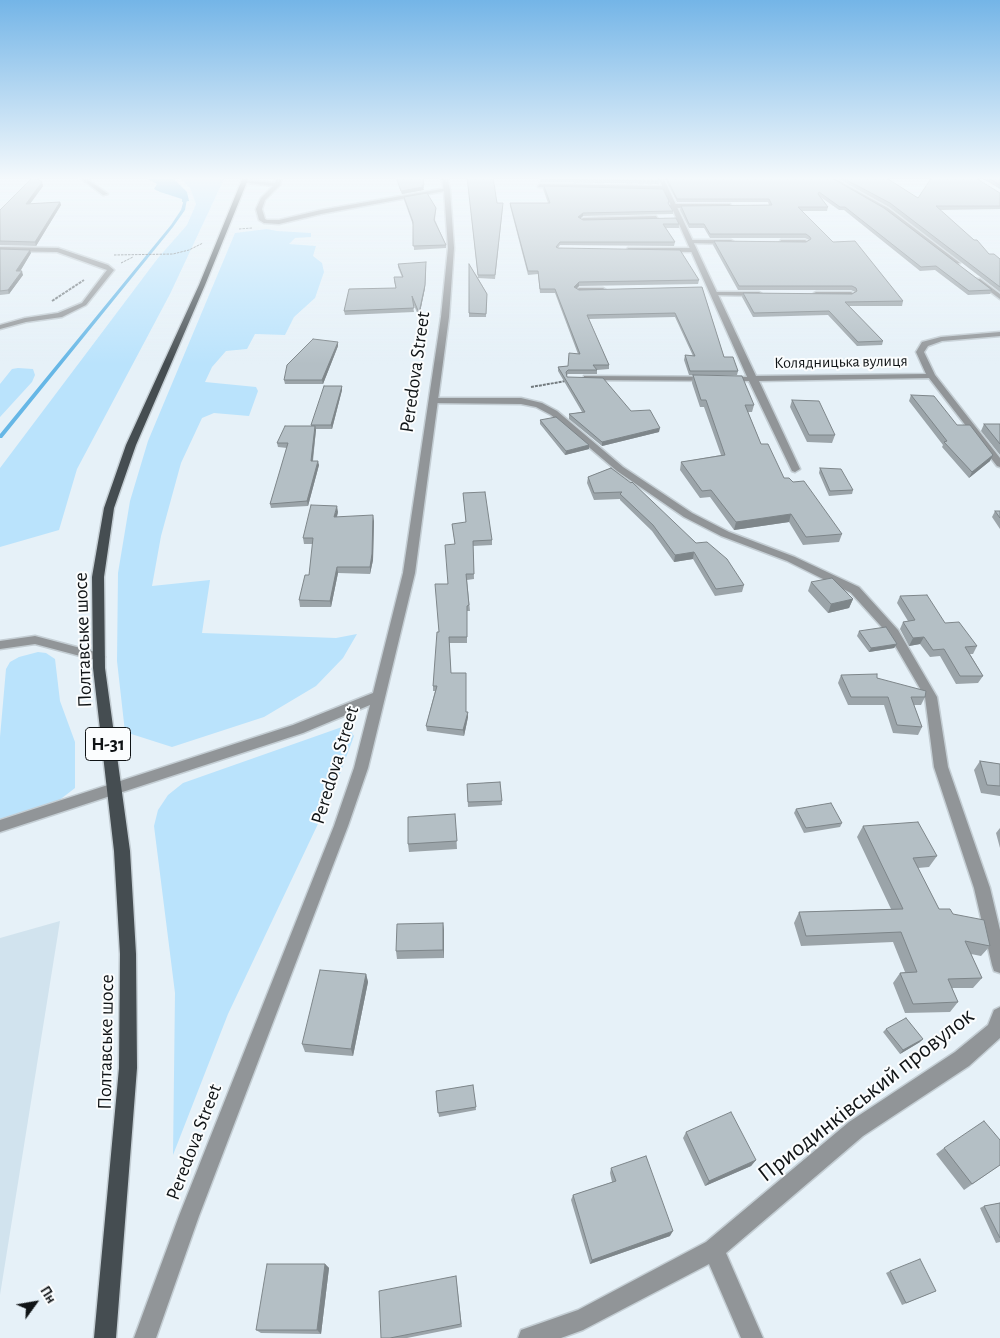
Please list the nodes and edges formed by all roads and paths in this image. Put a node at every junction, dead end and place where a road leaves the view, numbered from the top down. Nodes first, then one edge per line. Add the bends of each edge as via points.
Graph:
1 (205, 239) edge
2 (220, 239) edge
3 (450, 239) edge
4 (689, 239) edge
5 (926, 239) edge
6 (738, 242) edge
7 (776, 242) edge
8 (805, 242) edge
9 (692, 246) junction
10 (0, 249) edge
11 (617, 250) edge
12 (962, 268) edge
13 (111, 270) junction
14 (970, 273) edge
15 (702, 288) edge
16 (579, 290) edge
17 (607, 290) edge
18 (712, 291) junction
19 (763, 294) edge
20 (812, 294) edge
21 (850, 294) edge
22 (1000, 297) edge
23 (50, 302) dead end
24 (0, 327) edge
25 (1000, 334) edge
26 (931, 376) junction
27 (581, 378) edge
28 (752, 379) junction
29 (434, 401) junction
30 (1000, 464) edge
31 (795, 469) dead end
32 (0, 645) edge
33 (99, 657) junction
34 (379, 696) junction
35 (114, 789) junction
36 (0, 826) edge
37 (1000, 965) edge
38 (1000, 1016) edge
39 (714, 1250) junction
40 (105, 1338) edge
41 (145, 1338) edge
42 (529, 1338) edge
43 (752, 1338) edge

1 - 13 path via 202,245 173,254 126,259
2 - 33 main road, Полтавське шосе / Н-31 via 132,445 109,508 98,577
3 - 29 street, Peredova Street
4 - 9 street, Колядницька вулиця
5 - 12 street
6 - 9 street
7 - 8 street
9 - 11 street
9 - 18 street, Колядницька вулиця
10 - 13 street via 58,250 97,262
13 - 23 path via 77,283
13 - 24 street via 84,304 59,315
14 - 22 street
15 - 18 street
16 - 17 street
18 - 19 street
18 - 28 street, Колядницька вулиця
20 - 21 street
25 - 26 street via 941,338 925,344 920,352
26 - 28 street, Колядницька вулиця
26 - 30 street
27 - 28 street, Колядницька вулиця
28 - 31 street, Колядницька вулиця
29 - 34 street, Peredova Street via 409,573
29 - 37 street via 521,401 539,405 554,413 620,469 688,514 725,534 791,559 855,590 894,633 930,696 942,767 982,888
32 - 33 street via 35,640
33 - 35 main road, Полтавське шосе / Н-31
34 - 35 street via 298,729
34 - 41 street, Peredova Street via 361,768 341,826
35 - 36 street
35 - 40 main road, Полтавське шосе / Н-31 via 122,851 128,954 128,1068
38 - 39 street, Приодинківський провулок via 994,1031 962,1059 856,1129
39 - 42 street, Приодинківський провулок via 583,1319
39 - 43 street

